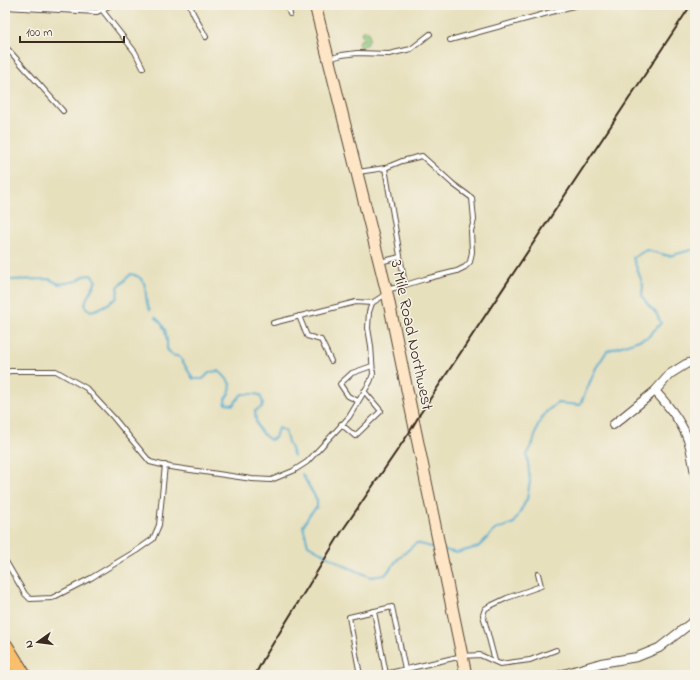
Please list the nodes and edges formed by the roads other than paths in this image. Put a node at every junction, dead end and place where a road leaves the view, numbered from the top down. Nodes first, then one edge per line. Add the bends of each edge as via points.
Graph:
1 (111, 5) edge
2 (190, 5) edge
3 (287, 5) edge
4 (315, 5) edge
5 (577, 5) edge
6 (5, 7) edge
7 (102, 10) junction
8 (290, 14) dead end
9 (430, 34) dead end
10 (206, 37) dead end
11 (450, 40) dead end
12 (5, 46) edge
13 (328, 59) junction
14 (143, 68) dead end
15 (63, 112) dead end
16 (384, 168) junction
17 (358, 172) junction
18 (400, 257) junction
19 (380, 262) junction
20 (405, 285) junction
21 (387, 291) junction
22 (372, 303) junction
23 (299, 316) junction
24 (273, 323) dead end
25 (331, 361) dead end
26 (695, 361) edge
27 (372, 366) junction
28 (5, 372) edge
29 (364, 391) junction
30 (655, 391) junction
31 (358, 401) junction
32 (341, 424) junction
33 (613, 425) dead end
34 (164, 466) junction
35 (695, 474) edge
36 (5, 560) edge
37 (538, 574) dead end
38 (374, 611) junction
39 (695, 620) edge
40 (5, 646) edge
41 (556, 650) dead end
42 (462, 656) junction
43 (495, 661) junction
44 (405, 669) junction
45 (384, 674) edge
46 (23, 675) edge
47 (360, 675) edge
48 (466, 675) edge
49 (560, 675) edge

1 - 7 lane
2 - 10 lane
3 - 8 lane
4 - 13 main road, 3 Mile Road Northwest
5 - 11 lane
6 - 7 lane via 97,12
7 - 14 lane via 135,52
9 - 13 lane via 411,49 389,54 357,53
12 - 15 lane
13 - 17 main road, 3 Mile Road Northwest
16 - 17 lane
16 - 18 lane
16 - 20 lane via 422,156 452,184 472,198 474,220 470,262 457,271
17 - 19 main road, 3 Mile Road Northwest
18 - 19 lane
18 - 20 lane
19 - 21 main road, 3 Mile Road Northwest
20 - 21 lane
21 - 22 lane
21 - 42 main road, 3 Mile Road Northwest
22 - 23 lane via 356,302
22 - 27 lane via 368,328
23 - 24 lane
23 - 25 lane via 307,336 321,340
26 - 30 street via 670,374
27 - 29 lane via 373,374
27 - 31 lane via 352,374 340,384 348,396
28 - 34 lane via 56,371 86,388 150,462
29 - 31 lane
29 - 32 lane via 381,411 355,436
30 - 33 street
30 - 35 street via 680,423 689,443
31 - 32 lane
32 - 34 lane via 307,462 271,480
34 - 36 lane via 159,525 153,539 91,578 52,598 30,598
37 - 43 lane via 542,586 485,609 483,615
38 - 44 lane via 392,607
38 - 45 lane
38 - 47 lane via 349,616
39 - 49 street via 659,648 637,657 601,663
40 - 46 highway
41 - 43 lane via 530,660 500,664
42 - 43 lane via 480,655
42 - 44 lane
42 - 48 main road, 3 Mile Road Northwest
44 - 45 lane

